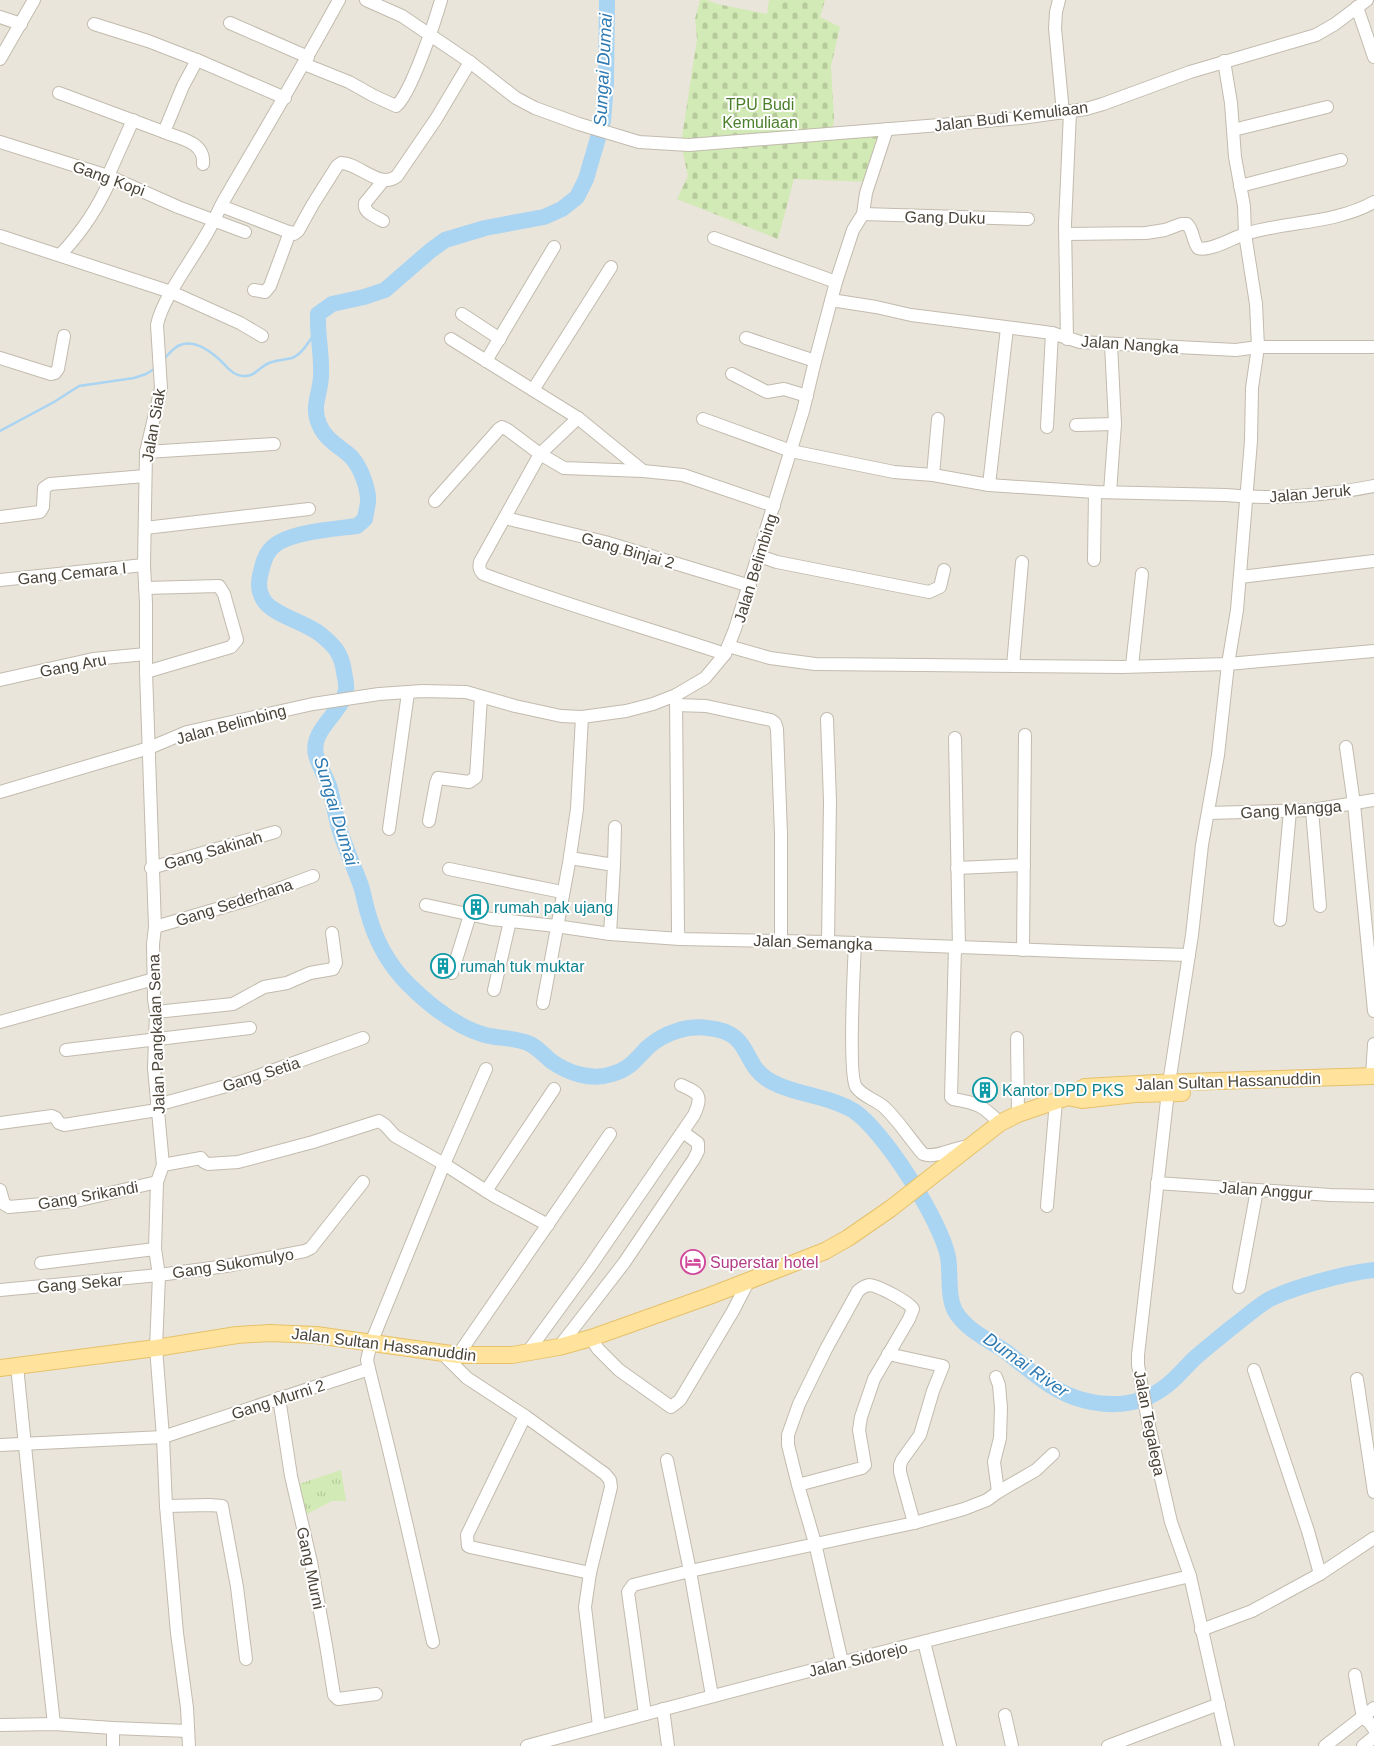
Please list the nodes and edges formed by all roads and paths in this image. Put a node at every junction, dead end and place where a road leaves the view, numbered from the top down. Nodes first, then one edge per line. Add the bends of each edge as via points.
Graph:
1 (34, 0) edge
2 (339, 0) edge
3 (366, 0) edge
4 (441, 0) edge
5 (1059, 0) edge
6 (1362, 4) edge
7 (0, 17) edge
8 (230, 23) dead end
9 (21, 24) junction
10 (94, 24) dead end
11 (430, 36) junction
12 (0, 57) edge
13 (1374, 57) edge
14 (197, 60) junction
15 (306, 61) junction
16 (1224, 61) junction
17 (470, 62) junction
18 (59, 92) dead end
19 (284, 98) junction
20 (1327, 107) dead end
21 (1066, 112) junction
22 (133, 120) junction
23 (887, 129) junction
24 (1233, 130) junction
25 (164, 132) junction
26 (0, 142) edge
27 (1341, 160) dead end
28 (202, 164) dead end
29 (109, 177) junction
30 (383, 181) junction
31 (1240, 186) junction
32 (1373, 205) edge
33 (221, 206) junction
34 (862, 214) junction
35 (1028, 219) dead end
36 (215, 220) junction
37 (382, 220) dead end
38 (245, 232) dead end
39 (290, 232) junction
40 (1066, 234) junction
41 (1245, 234) junction
42 (0, 236) edge
43 (714, 238) dead end
44 (554, 247) dead end
45 (60, 255) junction
46 (611, 267) dead end
47 (836, 282) junction
48 (254, 290) dead end
49 (171, 292) junction
50 (830, 300) junction
51 (462, 314) dead end
52 (1007, 328) junction
53 (1052, 333) junction
54 (64, 336) dead end
55 (262, 336) dead end
56 (746, 338) dead end
57 (451, 339) dead end
58 (500, 339) junction
59 (1067, 339) junction
60 (1110, 344) junction
61 (1258, 347) junction
62 (1374, 347) edge
63 (0, 358) edge
64 (486, 361) junction
65 (815, 361) junction
66 (732, 374) dead end
67 (533, 390) junction
68 (808, 396) junction
69 (578, 418) junction
70 (703, 419) dead end
71 (938, 419) dead end
72 (1076, 424) dead end
73 (1114, 424) junction
74 (1047, 427) dead end
75 (274, 444) dead end
76 (791, 451) junction
77 (146, 452) junction
78 (540, 454) junction
79 (643, 471) junction
80 (933, 475) junction
81 (145, 476) junction
82 (989, 485) junction
83 (1374, 487) edge
84 (1095, 492) junction
85 (1110, 492) junction
86 (1246, 497) junction
87 (435, 502) dead end
88 (774, 506) junction
89 (309, 509) dead end
90 (0, 517) edge
91 (504, 518) junction
92 (145, 528) junction
93 (759, 556) junction
94 (1094, 560) dead end
95 (1374, 561) edge
96 (1022, 562) dead end
97 (144, 565) junction
98 (944, 570) dead end
99 (1142, 574) dead end
100 (1240, 577) junction
101 (0, 580) edge
102 (750, 586) junction
103 (145, 588) junction
104 (726, 650) junction
105 (1374, 651) edge
106 (146, 654) junction
107 (1228, 664) junction
108 (1013, 666) junction
109 (1132, 666) junction
110 (146, 672) junction
111 (0, 680) edge
112 (408, 693) junction
113 (481, 697) junction
114 (676, 700) junction
115 (582, 717) junction
116 (827, 719) dead end
117 (1024, 735) dead end
118 (955, 738) dead end
119 (1346, 747) dead end
120 (149, 748) junction
121 (0, 792) edge
122 (1374, 800) edge
123 (1354, 804) junction
124 (1312, 810) junction
125 (1290, 811) junction
126 (1208, 813) junction
127 (429, 821) dead end
128 (615, 827) dead end
129 (389, 829) dead end
130 (275, 832) dead end
131 (570, 858) junction
132 (614, 865) junction
133 (1024, 865) junction
134 (152, 868) junction
135 (957, 868) junction
136 (449, 869) dead end
137 (313, 876) dead end
138 (562, 892) junction
139 (426, 905) dead end
140 (1320, 906) dead end
141 (470, 915) junction
142 (510, 920) junction
143 (1280, 920) dead end
144 (556, 926) junction
145 (155, 927) junction
146 (332, 933) dead end
147 (610, 934) junction
148 (680, 939) junction
149 (781, 941) junction
150 (828, 942) junction
151 (855, 943) junction
152 (957, 948) junction
153 (1023, 950) junction
154 (1189, 955) junction
155 (452, 973) dead end
156 (154, 979) junction
157 (494, 990) dead end
158 (543, 1003) dead end
159 (1374, 1011) edge
160 (156, 1012) junction
161 (0, 1022) edge
162 (250, 1028) dead end
163 (363, 1038) dead end
164 (1017, 1038) dead end
165 (154, 1040) junction
166 (1374, 1044) edge
167 (66, 1050) dead end
168 (486, 1069) dead end
169 (1373, 1080) edge
170 (681, 1084) dead end
171 (1169, 1088) junction
172 (554, 1089) dead end
173 (1062, 1099) junction
174 (157, 1108) junction
175 (1018, 1114) junction
176 (0, 1123) edge
177 (1000, 1124) junction
178 (683, 1132) junction
179 (610, 1134) dead end
180 (970, 1146) junction
181 (444, 1164) junction
182 (164, 1165) junction
183 (157, 1182) junction
184 (363, 1182) dead end
185 (1158, 1183) junction
186 (0, 1190) edge
187 (1257, 1190) junction
188 (486, 1191) junction
189 (1374, 1196) edge
190 (1047, 1206) dead end
191 (548, 1226) junction
192 (155, 1249) junction
193 (41, 1263) dead end
194 (159, 1275) junction
195 (748, 1282) junction
196 (1239, 1288) dead end
197 (0, 1290) edge
198 (590, 1338) junction
199 (371, 1343) junction
200 (559, 1347) junction
201 (156, 1348) junction
202 (527, 1353) junction
203 (450, 1354) junction
204 (888, 1354) junction
205 (17, 1366) junction
206 (0, 1368) edge
207 (369, 1369) junction
208 (1254, 1370) dead end
209 (996, 1377) dead end
210 (1358, 1379) dead end
211 (279, 1398) junction
212 (525, 1416) junction
213 (163, 1437) junction
214 (25, 1444) junction
215 (0, 1445) edge
216 (1054, 1454) dead end
217 (667, 1460) dead end
218 (798, 1484) junction
219 (998, 1492) junction
220 (1374, 1492) edge
221 (166, 1506) junction
222 (914, 1523) junction
223 (1374, 1538) edge
224 (815, 1543) junction
225 (690, 1571) junction
226 (590, 1573) junction
227 (1320, 1574) junction
228 (1190, 1576) junction
229 (1201, 1630) junction
230 (434, 1642) dead end
231 (924, 1642) junction
232 (246, 1658) dead end
233 (842, 1662) junction
234 (1355, 1675) dead end
235 (376, 1694) dead end
236 (712, 1696) junction
237 (1219, 1704) junction
238 (1374, 1708) edge
239 (663, 1709) junction
240 (644, 1714) junction
241 (1005, 1715) dead end
242 (1363, 1718) junction
243 (54, 1724) junction
244 (0, 1725) edge
245 (599, 1726) junction
246 (113, 1728) junction
247 (1374, 1729) edge
248 (188, 1731) junction
249 (1374, 1737) edge
250 (112, 1746) edge
251 (189, 1746) edge
252 (527, 1746) edge
253 (668, 1746) edge
254 (950, 1746) edge
255 (1012, 1746) edge
256 (1108, 1746) edge
257 (1228, 1746) edge
258 (1325, 1746) edge
259 (1363, 1746) edge

1 - 9 street
2 - 15 street, Jalan Siak
3 - 11 street, Jalan Budi Kemuliaan via 402,16
4 - 11 street
5 - 21 street via 1056,28
6 - 13 street
6 - 16 street, Jalan Budi Kemuliaan via 1316,35
7 - 9 street
8 - 15 street
9 - 12 street
10 - 14 street
11 - 15 street via 396,106
11 - 17 street, Jalan Budi Kemuliaan
14 - 19 street
14 - 25 street
15 - 19 street, Jalan Siak
16 - 21 street, Jalan Budi Kemuliaan via 1103,104
16 - 24 street, Jalan Tegalega
17 - 23 street, Jalan Budi Kemuliaan via 523,102 579,124 652,144 689,146
17 - 30 street via 397,176
18 - 22 street
19 - 33 street, Jalan Siak
20 - 24 street
21 - 23 street, Jalan Budi Kemuliaan
21 - 40 street
22 - 25 street
22 - 29 street
23 - 34 street, Jalan Belimbing
24 - 31 street, Jalan Tegalega
25 - 28 street via 198,147 204,156
26 - 29 street, Gang Kopi
27 - 31 street
29 - 36 street, Gang Kopi
29 - 45 street via 101,202
30 - 37 street via 364,207
30 - 39 street via 351,164 341,163 298,232
31 - 41 street, Jalan Tegalega
32 - 41 street via 1351,213
33 - 36 street, Jalan Siak
33 - 39 street
34 - 35 street, Gang Duku
34 - 47 street, Jalan Belimbing via 853,230
36 - 38 street, Gang Kopi
36 - 49 street, Jalan Siak
39 - 48 street via 270,286 265,292
40 - 41 street via 1146,233 1187,224 1196,245 1206,249
40 - 59 street
41 - 61 street, Jalan Tegalega via 1256,304
42 - 45 street
43 - 47 street
44 - 58 street
45 - 49 street
46 - 67 street
47 - 50 street, Jalan Belimbing
49 - 55 street
49 - 77 street, Jalan Siak via 158,317 161,388
50 - 52 street, Jalan Nangka
50 - 65 street, Jalan Belimbing
51 - 58 street
52 - 53 street, Jalan Nangka
52 - 82 street
53 - 59 street, Jalan Nangka
53 - 74 street
54 - 63 street via 56,373
56 - 65 street
57 - 64 street
58 - 64 street
59 - 60 street, Jalan Nangka
60 - 61 street, Jalan Nangka via 1236,350
60 - 73 street
61 - 62 street, Jalan Nangka
61 - 86 street, Jalan Tegalega via 1252,388
64 - 67 street
65 - 68 street, Jalan Belimbing
66 - 68 street via 767,392 784,389
67 - 69 street
68 - 76 street, Jalan Belimbing
69 - 78 street
69 - 79 street
70 - 76 street, Jalan Jeruk
71 - 80 street
72 - 73 street
73 - 85 street
75 - 77 street
76 - 80 street, Jalan Jeruk via 894,472
76 - 88 street, Jalan Belimbing
77 - 81 street, Jalan Siak
78 - 79 street via 566,469
78 - 87 street via 506,428 500,428
78 - 91 street
79 - 88 street via 688,476
80 - 82 street, Jalan Jeruk
81 - 90 street via 50,484 44,488 44,507 40,512
81 - 92 street, Jalan Siak
82 - 84 street, Jalan Jeruk
83 - 86 street, Jalan Jeruk via 1332,493
84 - 85 street, Jalan Jeruk
84 - 94 street
85 - 86 street, Jalan Jeruk
86 - 100 street, Jalan Tegalega
88 - 93 street, Jalan Belimbing
89 - 92 street
91 - 102 street, Gang Binjai 2 via 605,542
91 - 104 street via 480,562 483,574 545,597
92 - 97 street, Jalan Siak
93 - 98 street via 929,592 940,587
93 - 102 street, Jalan Belimbing
95 - 100 street
96 - 108 street
97 - 101 street, Gang Cemara I
97 - 103 street, Jalan Siak
99 - 109 street
100 - 107 street, Jalan Tegalega
102 - 104 street, Jalan Belimbing
103 - 106 street, Jalan Siak
103 - 110 street via 220,586 237,640 231,647
104 - 108 street via 815,664
104 - 114 street, Jalan Belimbing via 706,678
105 - 107 street
106 - 110 street, Jalan Siak
106 - 111 street, Gang Aru via 93,659
107 - 109 street
107 - 126 street, Jalan Tegalega
108 - 109 street
110 - 120 street, Jalan Siak
112 - 113 street, Jalan Belimbing via 466,692
112 - 120 street, Jalan Belimbing via 313,704 187,732
112 - 129 street
113 - 115 street, Jalan Belimbing via 561,716
113 - 127 street via 476,776 469,782 438,778
114 - 115 street, Jalan Belimbing
114 - 148 street
114 - 149 street via 775,723 780,782
115 - 131 street via 577,809
116 - 150 street via 830,801
117 - 133 street
118 - 135 street
119 - 123 street
120 - 121 street, Jalan Belimbing
120 - 134 street, Jalan Pangkalan Sena
122 - 123 street, Gang Mangga
123 - 124 street, Gang Mangga
123 - 159 street
124 - 125 street, Gang Mangga
124 - 140 street
125 - 126 street, Gang Mangga
125 - 143 street
126 - 154 street, Jalan Tegalega
128 - 132 street
130 - 134 street, Gang Sakinah
131 - 132 street
131 - 138 street
132 - 147 street
133 - 135 street
133 - 153 street
134 - 145 street, Jalan Pangkalan Sena
135 - 152 street
136 - 138 street
137 - 145 street, Gang Sederhana via 251,900
138 - 144 street
139 - 141 street, Jalan Semangka
141 - 142 street, Jalan Semangka
141 - 155 street
142 - 144 street, Jalan Semangka
142 - 157 street
144 - 147 street, Jalan Semangka
144 - 158 street
145 - 156 street, Jalan Pangkalan Sena
146 - 160 street via 336,963 333,969 264,987 232,1004
147 - 148 street, Jalan Semangka
148 - 149 street, Jalan Semangka
149 - 150 street, Jalan Semangka
150 - 151 street, Jalan Semangka
151 - 152 street, Jalan Semangka
151 - 180 street via 852,1050 857,1090 883,1107 923,1154 934,1156
152 - 153 street, Jalan Semangka
152 - 177 street via 951,1097 986,1109
153 - 154 street, Jalan Semangka
154 - 171 street, Jalan Tegalega
156 - 160 street, Jalan Pangkalan Sena
156 - 161 street
160 - 165 street, Jalan Pangkalan Sena
162 - 165 street
163 - 174 street, Gang Setia
164 - 175 street
165 - 167 street
165 - 174 street, Jalan Pangkalan Sena
166 - 169 street
168 - 181 street
169 - 171 main road
170 - 178 street via 696,1092 699,1100
171 - 173 main road via 1082,1100
171 - 185 street, Jalan Tegalega
172 - 188 street
173 - 175 main road
173 - 190 street
174 - 176 street, Gang Setia via 64,1125 52,1116
174 - 182 street, Jalan Pangkalan Sena
175 - 177 main road
177 - 180 main road
178 - 200 street via 698,1143 694,1159 624,1263
178 - 202 street
179 - 191 street
180 - 195 main road, Jalan Sultan Hassanuddin via 848,1238 825,1251
181 - 182 street via 395,1136 379,1121 238,1162 208,1164 201,1158
181 - 188 street
181 - 199 street
182 - 183 street, Jalan Pangkalan Sena
183 - 186 street, Gang Srikandi via 76,1201 9,1207 4,1204
183 - 192 street, Jalan Pangkalan Sena
184 - 194 street, Gang Sukomulyo via 311,1248 226,1266
185 - 187 street, Jalan Anggur
185 - 228 street, Jalan Tegalega via 1138,1365 1171,1522
187 - 189 street, Jalan Anggur
187 - 196 street
188 - 191 street
191 - 203 street
192 - 193 street
192 - 194 street, Jalan Pangkalan Sena
194 - 197 street, Gang Sekar
194 - 201 street, Jalan Pangkalan Sena
195 - 198 main road, Jalan Sultan Hassanuddin
195 - 198 street via 680,1400 671,1407 618,1370
198 - 200 main road, Jalan Sultan Hassanuddin
199 - 201 main road, Jalan Sultan Hassanuddin via 270,1332
199 - 203 main road, Jalan Sultan Hassanuddin
199 - 207 street
200 - 202 main road, Jalan Sultan Hassanuddin
201 - 205 main road, Jalan Sultan Hassanuddin
201 - 213 street, Jalan Pangkalan Sena
202 - 203 main road, Jalan Sultan Hassanuddin via 494,1356
203 - 212 street via 467,1378
204 - 218 street via 874,1379 861,1417 859,1430 866,1463 864,1467
204 - 218 street via 913,1309 908,1303 877,1287 866,1286 858,1291 826,1349 789,1431 788,1445
204 - 222 street via 943,1366 920,1435 900,1466
205 - 206 main road, Jalan Sultan Hassanuddin
205 - 214 street
207 - 211 street, Gang Murni 2
207 - 230 street
208 - 227 street
209 - 219 street via 1001,1408 1000,1438 994,1462
210 - 220 street
211 - 213 street, Gang Murni 2
211 - 235 street, Gang Murni via 334,1695 338,1699
212 - 226 street via 610,1480
212 - 226 street via 467,1535 468,1546
213 - 214 street, Gang Murni 2
213 - 221 street, Jalan Pangkalan Sena
214 - 215 street, Gang Murni 2
214 - 243 street
216 - 219 street via 1036,1470
217 - 225 street
218 - 224 street
219 - 222 street via 988,1500 964,1509
221 - 232 street via 222,1506
221 - 248 street, Jalan Pangkalan Sena
222 - 224 street
223 - 227 street
224 - 225 street
224 - 233 street
225 - 236 street
225 - 240 street via 633,1585 628,1592
226 - 245 street via 585,1607
227 - 229 street via 1252,1611
228 - 229 street, Jalan Tegalega
228 - 231 street, Jalan Sidorejo
229 - 237 street, Jalan Tegalega
231 - 233 street, Jalan Sidorejo
231 - 254 street
233 - 236 street, Jalan Sidorejo
234 - 242 street
236 - 239 street, Jalan Sidorejo
237 - 256 street
237 - 257 street, Jalan Tegalega
238 - 242 street
239 - 240 street, Jalan Sidorejo
239 - 253 street
240 - 245 street, Jalan Sidorejo
241 - 255 street
242 - 247 street
242 - 258 street
243 - 244 street
243 - 246 street
245 - 252 street, Jalan Sidorejo
246 - 248 street
246 - 250 street
248 - 251 street, Jalan Pangkalan Sena
249 - 259 street

